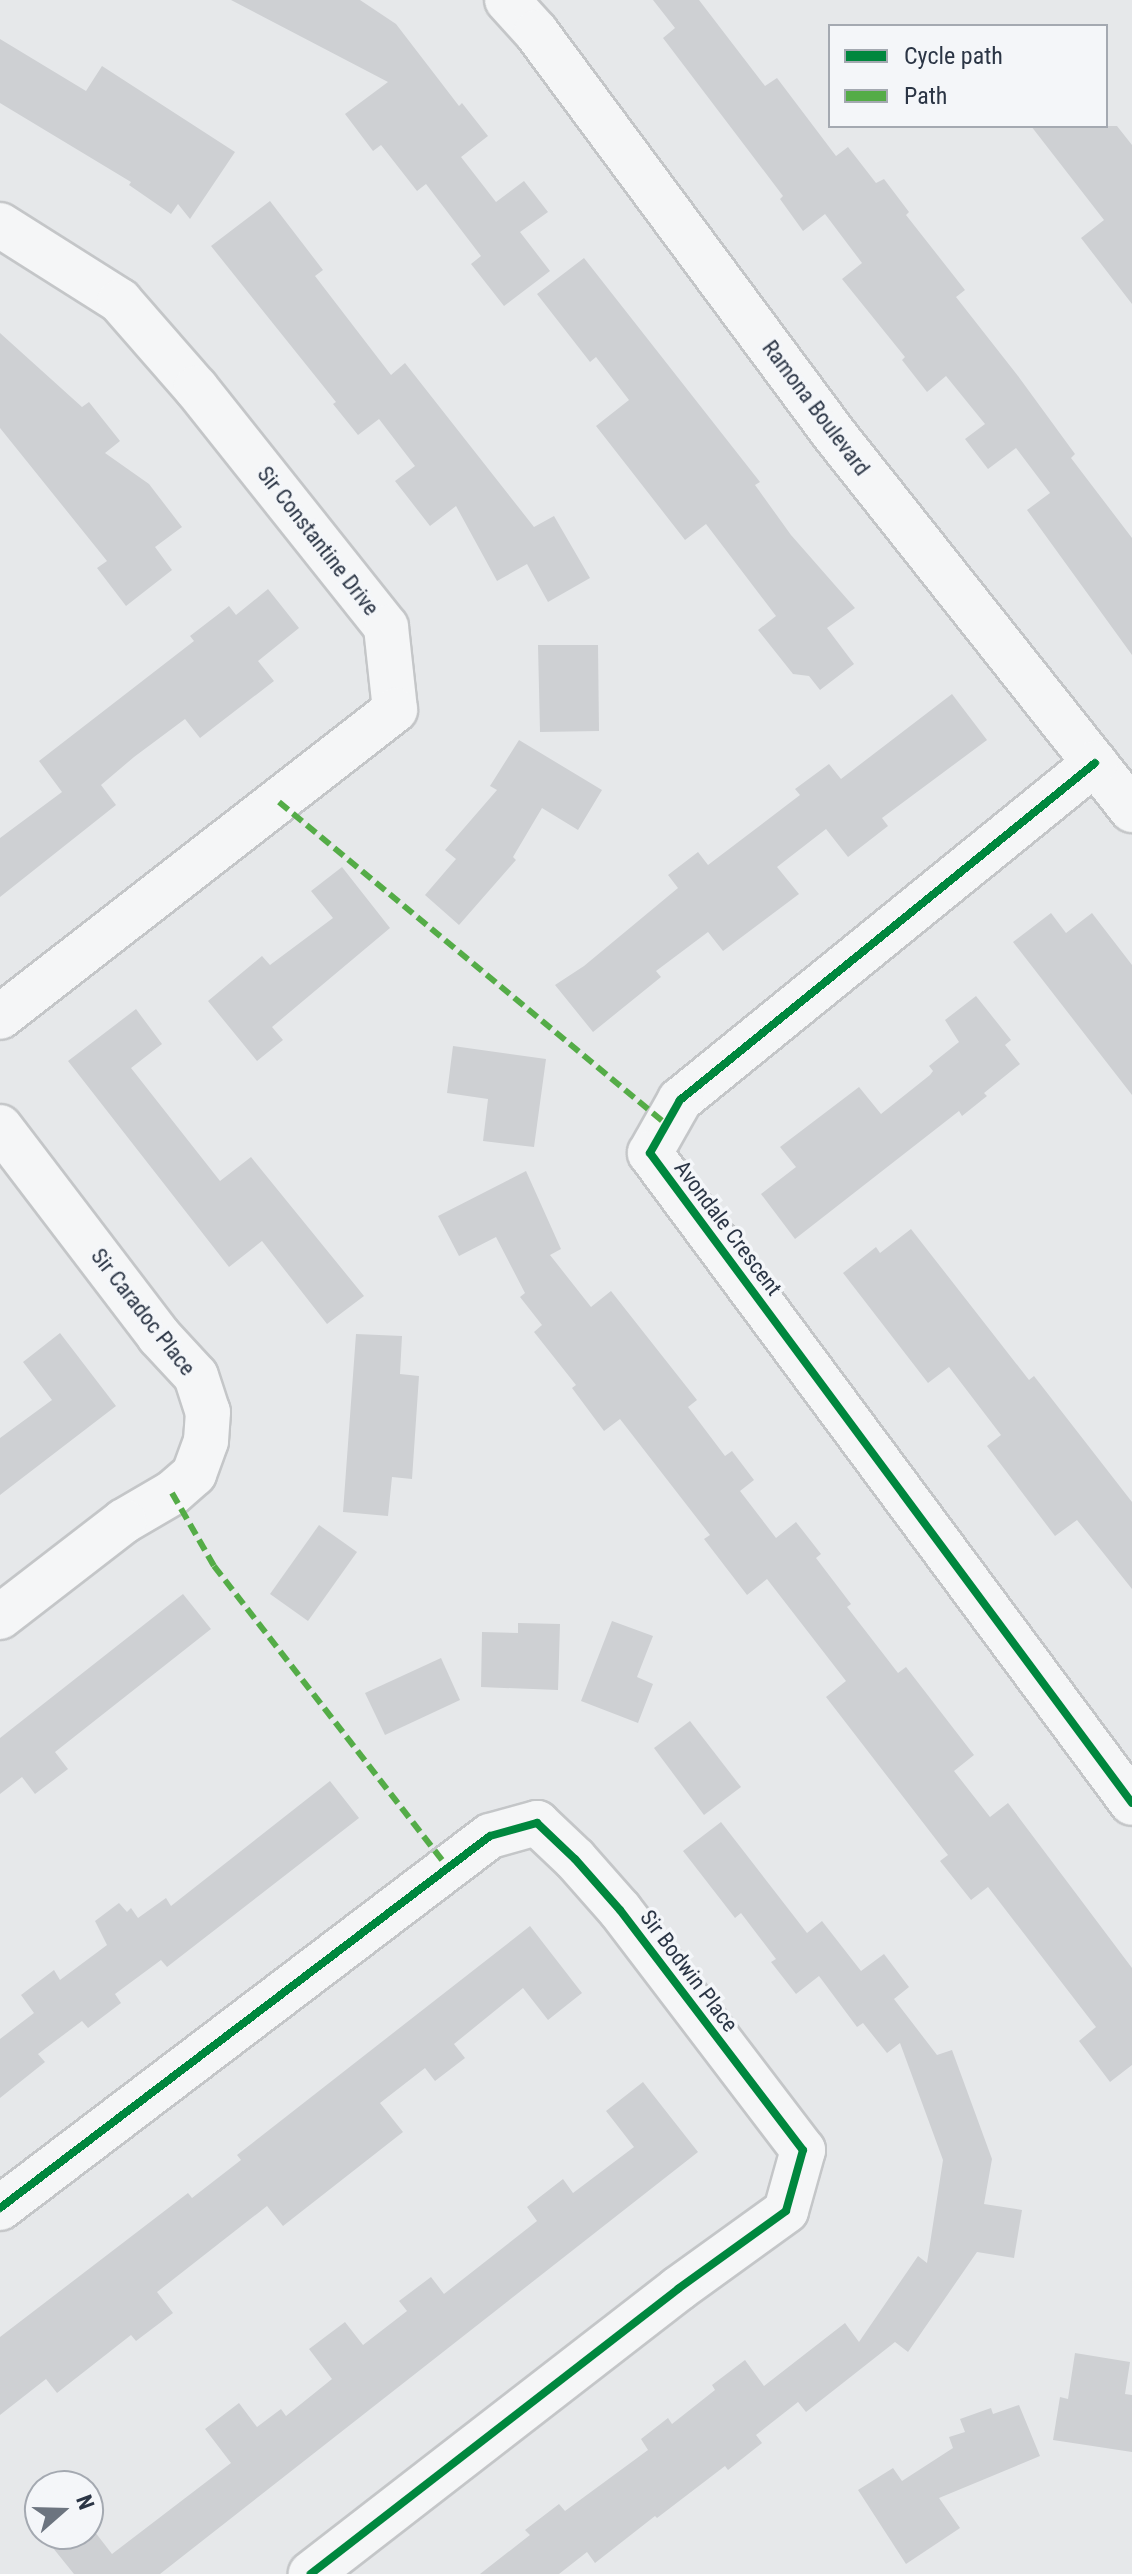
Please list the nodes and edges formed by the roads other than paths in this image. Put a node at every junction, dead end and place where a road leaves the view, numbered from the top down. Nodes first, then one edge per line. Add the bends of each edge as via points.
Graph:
1 (507, 0) edge
2 (0, 225) edge
3 (1095, 763) junction
4 (1132, 810) edge
5 (0, 1017) edge
6 (0, 1127) edge
7 (0, 1617) edge
8 (1132, 1803) edge
9 (0, 2208) edge
10 (310, 2574) edge

1 - 3 street, Ramona Boulevard via 834,434
2 - 5 street, Sir Constantine Drive via 120,301 205,400 386,627 395,710
3 - 4 street, Ramona Boulevard
3 - 8 street, Avondale Crescent via 680,1100 650,1153
6 - 7 street, Sir Caradoc Place via 159,1336 196,1376 208,1412 206,1441 194,1474
9 - 10 street, Sir Bodwin Place via 490,1836 537,1823 620,1910 803,2150 786,2211

